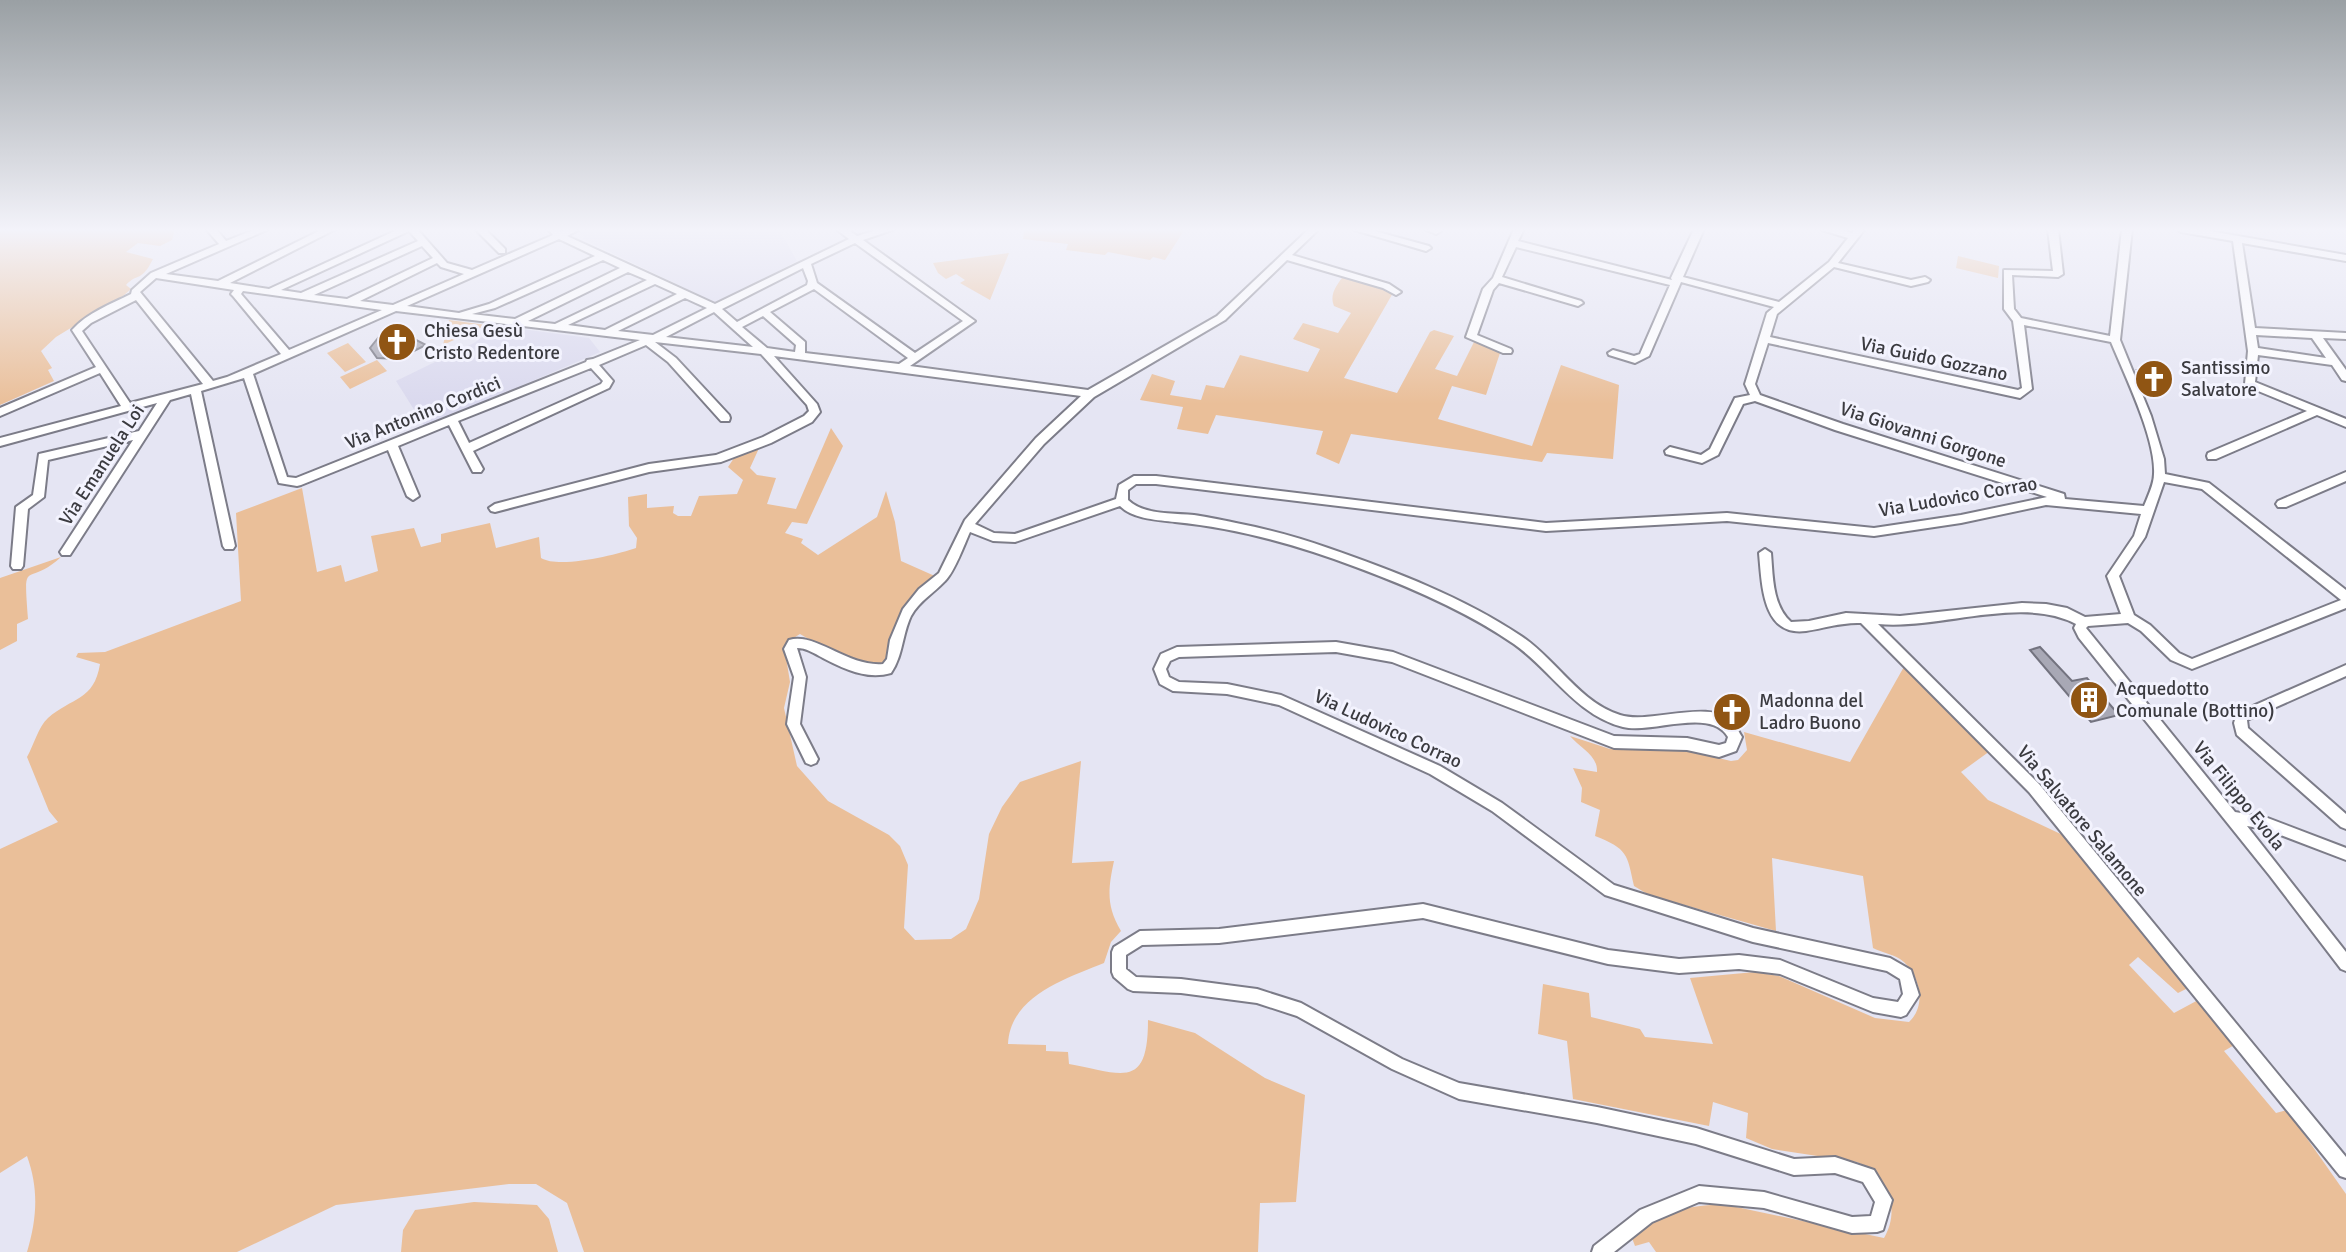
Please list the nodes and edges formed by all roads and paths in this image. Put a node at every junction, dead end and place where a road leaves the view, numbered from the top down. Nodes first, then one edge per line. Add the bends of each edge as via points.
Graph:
1 (142, 287) edge
2 (236, 287) edge
3 (279, 287) edge
4 (321, 287) edge
5 (379, 287) edge
6 (441, 287) edge
7 (533, 287) edge
8 (588, 287) edge
9 (640, 287) edge
10 (671, 287) edge
11 (757, 287) edge
12 (807, 287) edge
13 (818, 287) edge
14 (923, 287) edge
15 (1254, 287) edge
16 (1388, 287) edge
17 (1489, 287) edge
18 (1525, 287) edge
19 (1672, 287) edge
20 (1703, 287) edge
21 (1802, 287) edge
22 (2008, 287) edge
23 (2121, 287) edge
24 (2244, 287) edge
25 (240, 288) junction
26 (271, 291) junction
27 (1396, 292) dead end
28 (136, 293) junction
29 (685, 294) junction
30 (304, 295) junction
31 (351, 301) junction
32 (1578, 303) dead end
33 (1779, 305) junction
34 (400, 307) junction
35 (715, 308) junction
36 (764, 312) junction
37 (460, 315) junction
38 (2018, 321) junction
39 (517, 322) junction
40 (736, 326) junction
41 (557, 327) junction
42 (2250, 331) junction
43 (606, 333) junction
44 (2315, 334) junction
45 (2346, 336) edge
46 (1766, 339) junction
47 (650, 340) junction
48 (2115, 340) junction
49 (1507, 351) dead end
50 (2253, 351) junction
51 (765, 352) junction
52 (1613, 353) dead end
53 (288, 355) junction
54 (800, 355) junction
55 (913, 357) junction
56 (591, 362) junction
57 (2334, 362) junction
58 (903, 366) junction
59 (102, 368) junction
60 (247, 373) junction
61 (2346, 378) edge
62 (211, 386) junction
63 (196, 391) junction
64 (1090, 394) junction
65 (1756, 397) junction
66 (166, 398) junction
67 (128, 408) junction
68 (2318, 411) junction
69 (0, 412) edge
70 (725, 418) dead end
71 (452, 420) junction
72 (2346, 423) edge
73 (143, 434) junction
74 (0, 442) edge
75 (392, 445) junction
76 (467, 449) junction
77 (1670, 451) dead end
78 (2212, 456) dead end
79 (477, 469) dead end
80 (2346, 476) edge
81 (2160, 477) junction
82 (413, 496) dead end
83 (1122, 501) junction
84 (2080, 503) junction
85 (2282, 504) dead end
86 (495, 508) dead end
87 (2146, 510) junction
88 (968, 526) junction
89 (229, 546) dead end
90 (66, 552) dead end
91 (1765, 554) dead end
92 (16, 566) dead end
93 (2346, 597) edge
94 (2346, 603) edge
95 (1864, 618) junction
96 (2129, 618) junction
97 (2084, 622) junction
98 (2346, 670) edge
99 (811, 759) dead end
100 (2231, 817) junction
101 (2346, 823) edge
102 (2346, 854) edge
103 (2343, 957) edge
104 (2346, 1170) edge
105 (1600, 1252) edge

1 - 28 street
2 - 25 street
3 - 26 street
4 - 30 street
5 - 31 street
6 - 34 street
7 - 37 street
8 - 39 street
9 - 41 street
10 - 29 street
11 - 35 street, Via Antonino Cordici
12 - 36 street
13 - 55 street
14 - 55 street via 970,321
15 - 64 street via 1221,318
16 - 27 street
17 - 49 street via 1471,337
18 - 32 street
19 - 52 street via 1642,358
20 - 33 street
21 - 33 street
22 - 38 street via 2009,309
23 - 48 street
24 - 42 street
25 - 26 street
25 - 53 street via 236,294
26 - 30 street
28 - 59 street via 77,330
28 - 62 street
29 - 35 street
29 - 43 street
30 - 31 street
31 - 34 street
33 - 46 street
34 - 37 street
34 - 53 street
35 - 40 street
35 - 47 street, Via Antonino Cordici
36 - 40 street
36 - 54 street via 801,344
37 - 39 street
38 - 46 street, Via Guido Gozzano via 2027,389 2020,394
38 - 48 street
39 - 41 street
40 - 51 street
41 - 43 street
42 - 44 street
42 - 50 street
43 - 47 street
44 - 45 street
44 - 57 street
46 - 65 street via 1750,384
47 - 51 street
47 - 56 street, Via Antonino Cordici
47 - 70 street
48 - 81 street via 2146,416
50 - 57 street
50 - 68 street via 2250,384
51 - 54 street
51 - 86 street via 815,408 808,419 718,459 649,468
53 - 60 street
54 - 58 street
55 - 58 street
56 - 71 street, Via Antonino Cordici
56 - 76 street via 608,381 605,386
57 - 61 street
58 - 64 street
59 - 67 street
59 - 69 street
60 - 62 street
60 - 75 street, Via Antonino Cordici via 283,481 298,482
62 - 63 street
63 - 66 street
63 - 89 street
64 - 88 street via 1040,441
65 - 77 street via 1739,401 1711,455 1696,459
65 - 84 street, Via Giovanni Gorgone
66 - 67 street
66 - 73 street, Via Emanuela Loi
67 - 74 street
68 - 72 street
68 - 78 street
71 - 75 street, Via Antonino Cordici
71 - 76 street
73 - 90 street, Via Emanuela Loi
73 - 92 street via 43,457 38,497 22,507
75 - 82 street
76 - 79 street
80 - 85 street
81 - 87 street
81 - 93 street via 2205,486
83 - 84 street, Via Ludovico Corrao via 1123,488 1141,479 1513,525 1727,517 1874,532 1961,519 2020,504
83 - 88 street via 1015,538 993,537
83 - 105 street, Via Ludovico Corrao via 1133,510 1268,535 1349,559 1515,638 1601,712 1641,724 1716,717 1730,725 1735,737 1731,747 1719,751 1687,744 1614,742 1393,657 1336,647 1178,652 1161,663 1161,675 1170,684 1281,700 1384,744 1497,807 1610,890 1753,935 1890,965 1906,975 1911,995 1901,1010 1873,1005 1780,967 1740,962 1679,966 1608,957 1423,911 1219,936 1140,938 1119,952 1119,972 1133,984 1257,996 1290,1007 1459,1091 1696,1136 1794,1167 1835,1165 1868,1176 1884,1200 1877,1224 1852,1225 1764,1200 1699,1194 1646,1216
84 - 87 street, Via Ludovico Corrao
87 - 96 street via 2139,537 2113,576
88 - 99 street via 943,576 907,612 887,669 851,667 801,641 790,646 800,685 793,724
91 - 95 street via 1773,603 1788,626
94 - 96 street via 2192,664 2179,659 2144,624
95 - 97 street via 1898,621 2043,607 2065,610
95 - 104 street, Via Salvatore Salamone via 2034,788
96 - 97 street
97 - 100 street, Via Filippo Evola via 2080,628 2083,635
98 - 101 street via 2242,717 2239,723 2242,731
100 - 102 street via 2265,823
100 - 103 street, Via Filippo Evola

